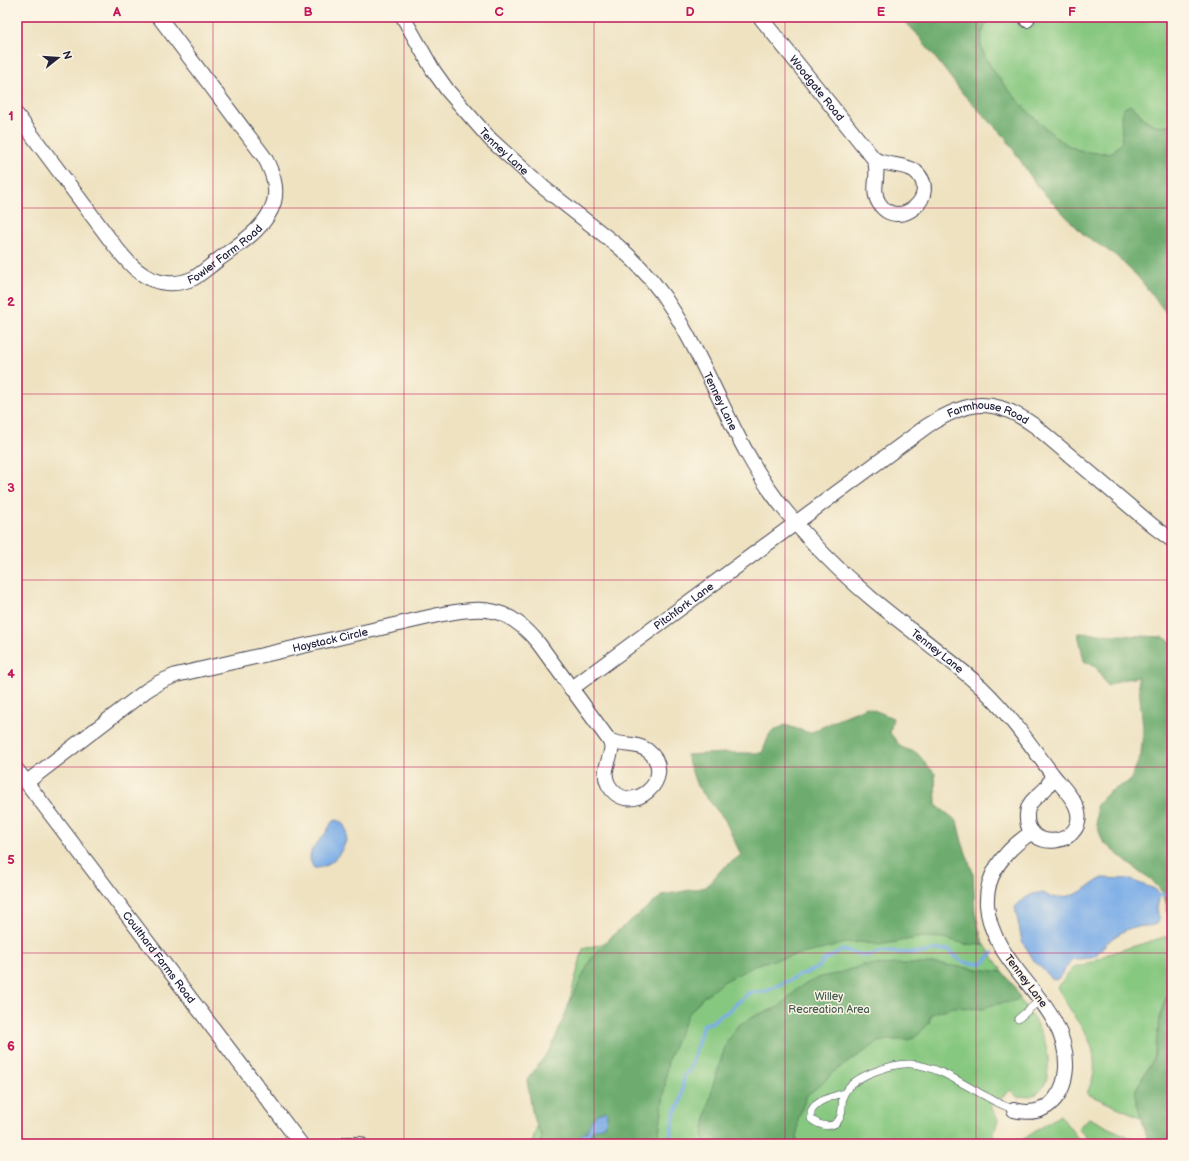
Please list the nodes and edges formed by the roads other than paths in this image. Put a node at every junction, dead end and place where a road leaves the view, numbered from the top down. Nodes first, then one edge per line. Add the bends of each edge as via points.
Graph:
1 (159, 17) edge
2 (403, 17) edge
3 (760, 17) edge
4 (17, 115) edge
5 (874, 159) dead end
6 (795, 523) junction
7 (1172, 540) edge
8 (571, 688) junction
9 (610, 740) junction
10 (17, 770) edge
11 (1052, 774) junction
12 (26, 782) junction
13 (1032, 832) junction
14 (1040, 1000) junction
15 (1018, 1019) dead end
16 (844, 1093) junction
17 (1014, 1110) joint
18 (301, 1144) edge
19 (347, 1144) edge
20 (360, 1144) edge

1 - 4 street, Fowler Farm Road via 265,158 274,178 274,201 258,229 200,273 182,282 166,283 147,277 136,270 126,261
2 - 6 street, Tenney Lane via 440,80 490,139 544,188 629,255 652,280 688,337 753,465
3 - 5 street, Woodgate Road
6 - 7 street, Farmhouse Road via 935,421 960,409 985,405 1001,407 1029,422
6 - 8 street, Pitchfork Lane
6 - 11 street, Tenney Lane via 850,580 948,658 982,689 1009,717
8 - 9 street, Haystack Circle
8 - 12 street, Haystack Circle via 526,629 511,618 484,609 450,612 185,672 169,678 142,694
9 - 9 street via 611,752 606,764 610,786 624,797 634,798 646,793 655,783 658,774 654,757 643,748 621,745
10 - 12 street, Coulthard Farms Road
11 - 13 street via 1049,784 1032,800 1028,809 1027,820
11 - 13 street, Tenney Lane via 1076,807 1077,823 1068,836 1058,841 1043,840
12 - 18 street, Coulthard Farms Road
13 - 14 street, Tenney Lane via 998,862 988,886 987,904 991,925 1000,946
14 - 15 lane
14 - 17 street, Tenney Lane via 1057,1026 1064,1044 1064,1085 1059,1095 1045,1108 1026,1112
16 - 16 lane via 815,1106 810,1115 812,1119 823,1126 836,1122 842,1113
16 - 17 lane via 858,1080 873,1072 895,1065 911,1064 934,1069
19 - 20 street

